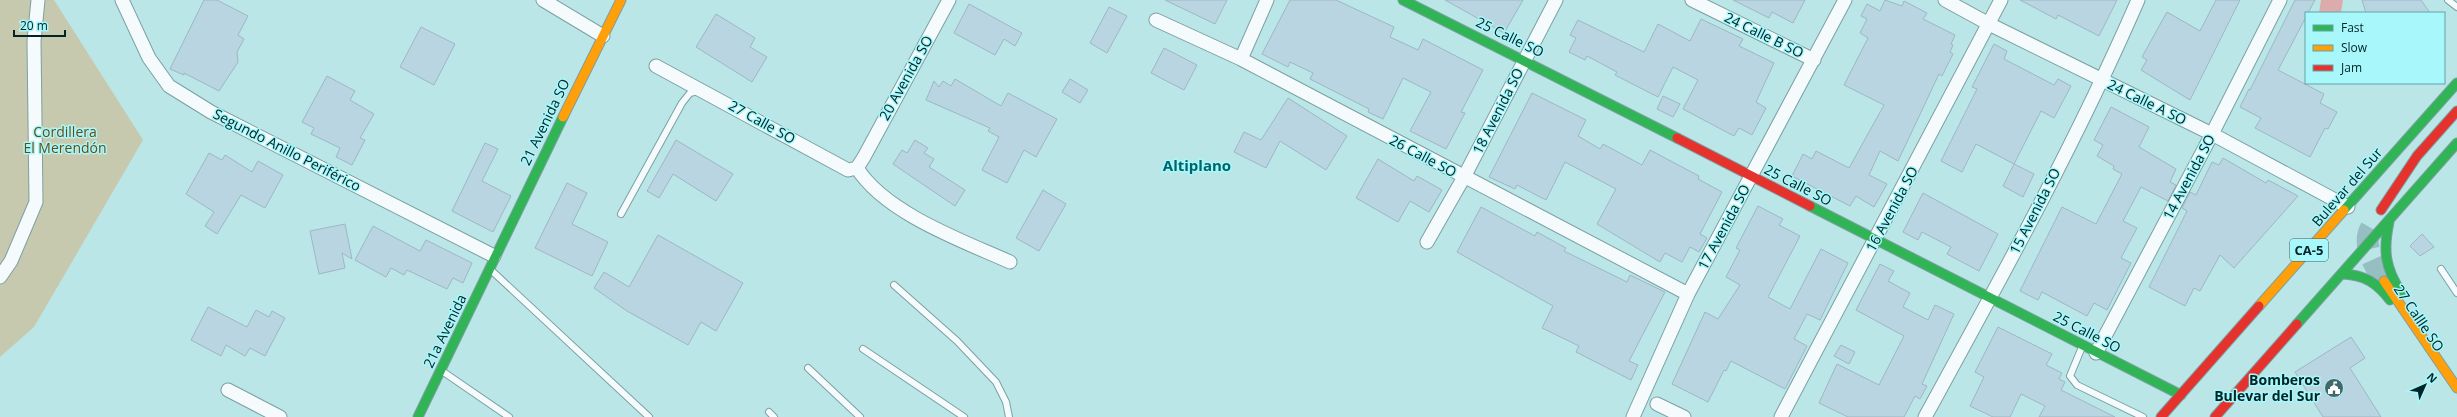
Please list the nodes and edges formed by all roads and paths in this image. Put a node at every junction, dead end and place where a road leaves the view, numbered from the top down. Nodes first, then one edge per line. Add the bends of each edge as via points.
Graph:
1 (38, 0) edge
2 (122, 0) edge
3 (542, 0) edge
4 (621, 0) edge
5 (949, 0) edge
6 (1267, 0) edge
7 (1403, 0) edge
8 (1556, 0) edge
9 (1692, 0) edge
10 (1845, 0) edge
11 (1945, 0) edge
12 (2001, 0) edge
13 (2138, 0) edge
14 (2280, 0) edge
15 (2448, 0) edge
16 (2457, 7) edge
17 (1156, 20) dead end
18 (1989, 24) junction
19 (603, 36) junction
20 (1241, 59) junction
21 (1525, 59) junction
22 (1814, 60) junction
23 (656, 66) dead end
24 (2103, 81) junction
25 (2457, 83) edge
26 (703, 90) junction
27 (2457, 112) edge
28 (2212, 134) junction
29 (2457, 143) edge
30 (861, 162) junction
31 (1464, 177) junction
32 (1750, 177) junction
33 (2348, 207) junction
34 (2381, 210) dead end
35 (621, 214) dead end
36 (2389, 222) junction
37 (1876, 240) junction
38 (1427, 242) dead end
39 (494, 256) junction
40 (1010, 262) dead end
41 (2441, 269) dead end
42 (490, 270) junction
43 (2343, 274) junction
44 (0, 277) edge
45 (2384, 281) tunnel mouth
46 (894, 285) dead end
47 (2457, 293) edge
48 (1688, 294) junction
49 (1990, 297) junction
50 (2083, 346) junction
51 (863, 349) dead end
52 (2096, 353) junction
53 (808, 368) dead end
54 (441, 370) junction
55 (2457, 375) edge
56 (2457, 388) edge
57 (228, 390) dead end
58 (2181, 395) junction
59 (2234, 396) junction
60 (2457, 399) edge
61 (1657, 404) dead end
62 (769, 412) dead end
63 (280, 417) edge
64 (418, 417) edge
65 (509, 417) edge
66 (649, 417) edge
67 (774, 417) edge
68 (860, 417) edge
69 (964, 417) edge
70 (1009, 417) edge
71 (1633, 417) edge
72 (1684, 417) edge
73 (1781, 417) edge
74 (1925, 417) edge
75 (2143, 417) edge
76 (2161, 417) edge
77 (2215, 417) edge
78 (2229, 417) edge

1 - 44 street via 34,41 36,202 11,261
2 - 39 street, Segundo Anillo Periférico via 149,58 169,86 211,112
3 - 19 street
4 - 19 main road, 21 Avenida SO
5 - 30 street, 20 Avenida SO
6 - 20 street
7 - 21 main road, 25 Calle SO
8 - 21 street, 18 Avenida SO
9 - 22 street, 24 Calle B SO
10 - 22 street, 17 Avenida SO
11 - 18 street, 24 Calle A SO
12 - 18 street, 16 Avenida SO
13 - 24 street, 15 Avenida SO
14 - 28 street, 14 Avenida SO
15 - 16 lane
17 - 20 street, 26 Calle SO
18 - 24 street, 24 Calle A SO
18 - 37 street, 16 Avenida SO
19 - 39 main road, 21 Avenida SO
20 - 31 street, 26 Calle SO
21 - 31 street, 18 Avenida SO
21 - 32 main road, 25 Calle SO
22 - 32 street, 17 Avenida SO
23 - 26 street, 27 Calle SO
24 - 28 street, 24 Calle A SO
24 - 49 street, 15 Avenida SO
25 - 33 main road, Bulevar del Sur / CA-5
26 - 30 street, 27 Calle SO via 848,170
26 - 35 lane via 690,93 682,103
27 - 34 main road via 2418,156
28 - 33 street, 24 Calle A SO
28 - 52 street, 14 Avenida SO
29 - 36 main road, CA-5
30 - 40 street via 864,179 884,197 934,228
31 - 38 street, 18 Avenida SO
31 - 48 street, 26 Calle SO
32 - 37 main road, 25 Calle SO
32 - 48 street, 17 Avenida SO
33 - 58 main road, Bulevar del Sur / CA-5
36 - 43 main road, CA-5
36 - 55 main road, 27 Callle SO via 2383,247 2384,262 2392,279
37 - 49 main road, 25 Calle SO
37 - 73 street, 16 Avenida SO
39 - 42 main road, 21a Avenida
41 - 47 lane
42 - 54 main road, 21a Avenida
42 - 66 lane
43 - 59 main road, CA-5
43 - 60 main road, 27 Callle SO via 2360,274 2381,288
45 - 56 main road
46 - 70 lane via 957,341 996,382 1006,402
48 - 71 street, 17 Avenida SO
49 - 50 main road, 25 Calle SO
49 - 74 street, 15 Avenida SO
50 - 52 main road, 25 Calle SO
50 - 75 lane via 2070,376 2077,386
51 - 69 lane
52 - 58 main road, 25 Calle SO
53 - 68 lane
54 - 64 main road, 21a Avenida
54 - 65 lane
57 - 63 street
58 - 76 main road, Bulevar del Sur / CA-5
59 - 77 main road, CA-5
59 - 78 street
61 - 72 street
62 - 67 lane

